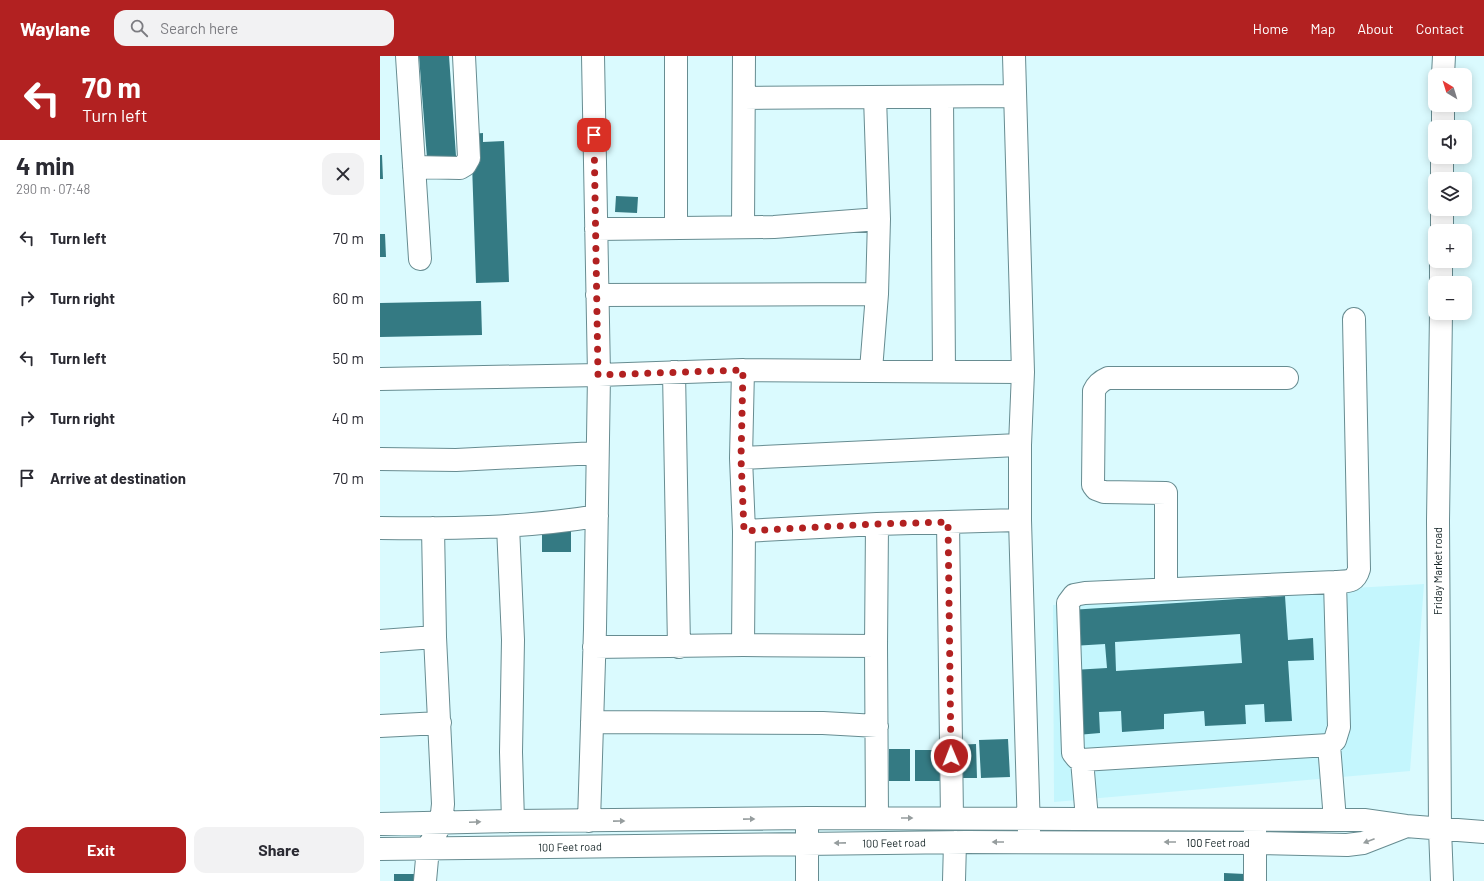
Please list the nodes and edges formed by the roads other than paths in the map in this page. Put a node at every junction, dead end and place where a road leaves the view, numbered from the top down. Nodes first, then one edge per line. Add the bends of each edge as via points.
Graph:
1 (407, 56) edge
2 (464, 56) edge
3 (593, 56) edge
4 (676, 56) edge
5 (744, 56) edge
6 (1014, 56) edge
7 (1444, 56) edge
8 (1443, 68) edge
9 (1015, 96) junction
10 (876, 97) junction
11 (942, 97) junction
12 (744, 98) junction
13 (414, 167) junction
14 (879, 219) junction
15 (743, 226) junction
16 (676, 228) junction
17 (596, 229) junction
18 (420, 259) dead end
19 (877, 294) junction
20 (597, 295) junction
21 (1354, 319) dead end
22 (1441, 320) edge
23 (743, 370) junction
24 (871, 370) junction
25 (944, 371) junction
26 (674, 372) junction
27 (1023, 372) junction
28 (598, 375) junction
29 (1287, 378) dead end
30 (380, 379) edge
31 (1020, 445) junction
32 (597, 453) junction
33 (741, 458) junction
34 (380, 459) edge
35 (597, 516) junction
36 (1020, 520) junction
37 (948, 522) junction
38 (877, 524) junction
39 (508, 526) junction
40 (380, 528) edge
41 (433, 528) junction
42 (744, 531) junction
43 (1335, 582) junction
44 (1166, 589) junction
45 (435, 637) junction
46 (380, 641) edge
47 (743, 645) junction
48 (876, 646) junction
49 (679, 647) junction
50 (594, 648) junction
51 (592, 722) junction
52 (440, 723) junction
53 (380, 726) edge
54 (877, 726) junction
55 (1330, 745) junction
56 (1082, 760) junction
57 (808, 818) junction
58 (877, 818) junction
59 (952, 818) junction
60 (1028, 818) junction
61 (1087, 819) junction
62 (1256, 819) junction
63 (1335, 820) junction
64 (513, 821) junction
65 (588, 821) junction
66 (380, 824) edge
67 (441, 824) junction
68 (1406, 826) junction
69 (1440, 829) junction
70 (1484, 832) edge
71 (955, 842) junction
72 (1029, 842) junction
73 (1255, 843) junction
74 (807, 844) junction
75 (428, 848) junction
76 (380, 849) edge
77 (425, 881) edge
78 (807, 881) edge
79 (954, 881) edge
80 (1255, 881) edge
81 (1442, 881) edge

1 - 13 street
2 - 13 street via 469,158 460,168
3 - 17 street
4 - 16 street
5 - 12 street
6 - 9 street
7 - 8 street
9 - 11 street
9 - 27 street
10 - 11 street
10 - 12 street
10 - 14 street
11 - 25 street
12 - 15 street
13 - 18 street
14 - 15 street
14 - 19 street
15 - 16 street
16 - 17 street
17 - 20 street
19 - 20 street
19 - 24 street
20 - 28 street
21 - 43 street via 1359,569 1353,580
22 - 69 street, Friday Market road via 1438,513
23 - 24 street
23 - 26 street
23 - 33 street
24 - 25 street
25 - 27 street
26 - 28 street
26 - 49 street
27 - 31 street
28 - 30 street
28 - 32 street
29 - 44 street via 1108,378 1096,386 1093,485 1104,492 1166,493
31 - 33 street
31 - 36 street
32 - 34 street via 456,460
32 - 35 street
33 - 42 street
35 - 39 street
35 - 50 street
36 - 37 street
36 - 60 street
37 - 38 street
37 - 59 street
38 - 42 street
38 - 48 street
39 - 41 street
39 - 64 street via 513,640 510,752
40 - 41 street
41 - 45 street
42 - 47 street
43 - 44 street
43 - 55 street via 1338,727 1335,740
44 - 56 street via 1080,593 1074,595 1068,603 1073,753
45 - 46 street
45 - 52 street
47 - 48 street
47 - 49 street
48 - 54 street
49 - 50 street
50 - 51 street
51 - 54 street via 816,723
51 - 65 street
52 - 53 street
52 - 67 street via 443,804
54 - 58 street
55 - 56 street
55 - 63 street
56 - 61 street
57 - 58 street, 100 Feet road
65 -> 57 street, 100 Feet road
57 - 74 street
58 -> 59 street, 100 Feet road
59 - 60 street, 100 Feet road
60 - 61 street, 100 Feet road
60 - 72 street
61 - 62 street, 100 Feet road
62 - 63 street, 100 Feet road
62 - 73 street
63 - 68 street, 100 Feet road via 1364,820
64 - 65 street, 100 Feet road
67 -> 64 street, 100 Feet road
66 - 67 street, 100 Feet road
67 - 75 street
68 - 69 street, 100 Feet road
68 -> 73 street, 100 Feet road via 1363,843 1347,845
69 - 70 street, 100 Feet road
69 - 81 street, Friday Market road
72 -> 71 street, 100 Feet road
71 -> 74 street, 100 Feet road
71 - 79 street
73 -> 72 street, 100 Feet road
73 - 80 street
74 - 75 street, 100 Feet road
74 - 78 street
75 - 76 street, 100 Feet road
75 - 77 street

